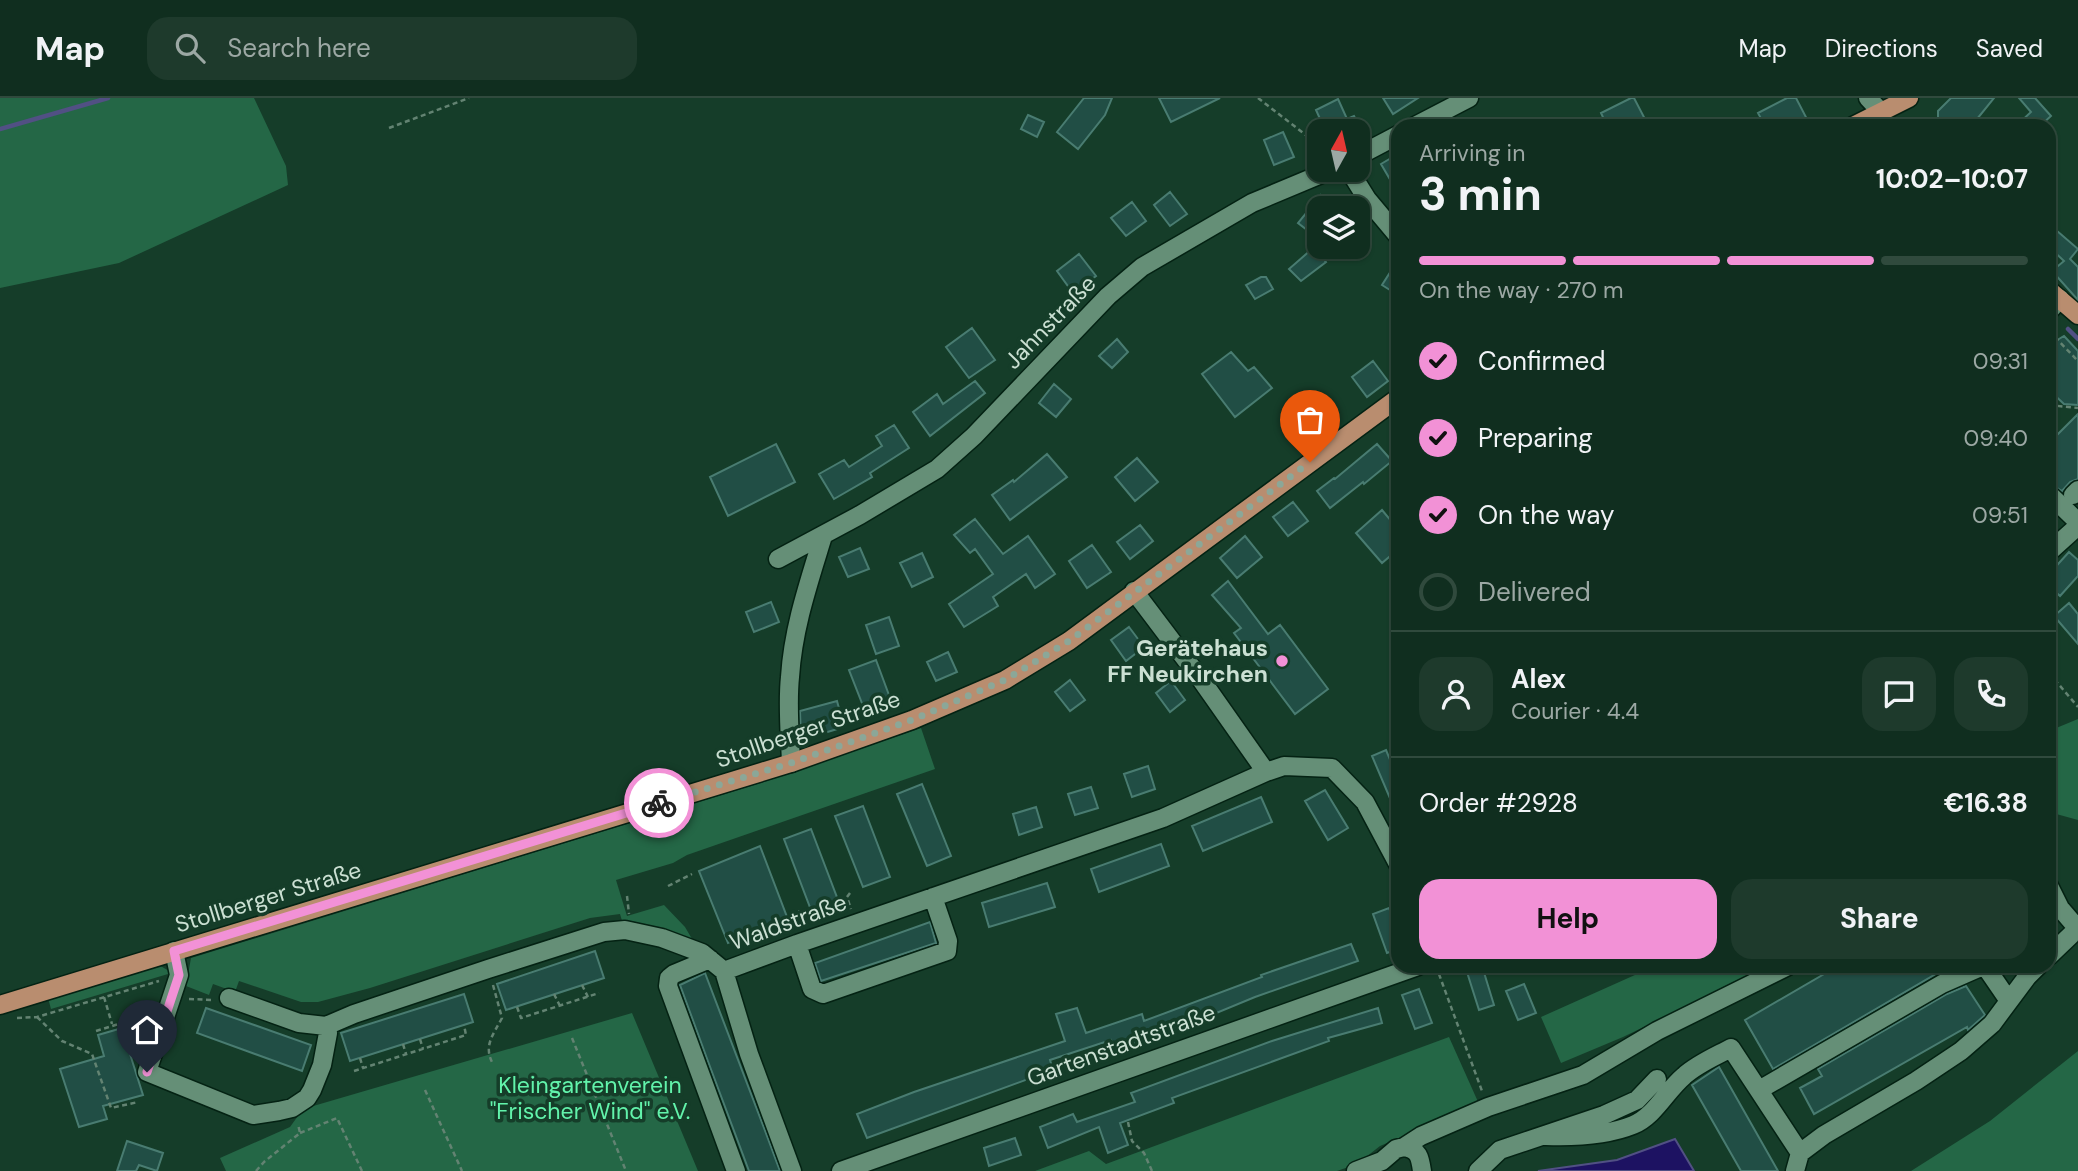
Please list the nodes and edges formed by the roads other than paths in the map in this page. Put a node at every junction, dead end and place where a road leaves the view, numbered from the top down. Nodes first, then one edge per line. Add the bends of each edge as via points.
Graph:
1 (1469, 98) edge
2 (1868, 98) edge
3 (1909, 98) edge
4 (1428, 119) edge
5 (1886, 119) edge
6 (1391, 139) edge
7 (1370, 150) edge
8 (1307, 180) edge
9 (1356, 182) edge
10 (1391, 228) edge
11 (2056, 302) edge
12 (2078, 316) edge
13 (1391, 403) edge
14 (2056, 501) edge
15 (2078, 524) edge
16 (823, 536) junction
17 (2056, 545) edge
18 (778, 559) dead end
19 (1134, 591) junction
20 (791, 763) junction
21 (1266, 772) junction
22 (1391, 851) edge
23 (933, 897) junction
24 (2056, 900) edge
25 (2078, 930) edge
26 (797, 944) junction
27 (2056, 949) edge
28 (174, 951) junction
29 (710, 959) junction
30 (724, 971) junction
31 (1398, 973) edge
32 (1774, 973) edge
33 (1968, 973) edge
34 (1989, 973) edge
35 (2032, 973) edge
36 (232, 999) road end
37 (2009, 1001) junction
38 (4, 1012) edge
39 (326, 1026) junction
40 (1657, 1079) dead end
41 (1759, 1090) junction
42 (1546, 1136) junction
43 (1404, 1147) junction
44 (1800, 1153) junction
45 (1382, 1166) edge
46 (736, 1171) edge
47 (792, 1171) edge
48 (841, 1171) edge
49 (1356, 1171) edge
50 (1422, 1171) edge
51 (1478, 1171) edge
52 (1795, 1171) edge

1 - 4 street
2 - 5 street
3 - 5 main road
6 - 7 street
8 - 16 street, Jahnstraße via 1252,203 1142,267 937,469
9 - 10 street
11 - 12 main road
13 - 19 main road, Stollberger Straße
14 - 15 street
15 - 17 street
16 - 18 street, Jahnstraße
16 - 20 street via 794,641 789,678
19 - 20 main road, Stollberger Straße via 1069,641 1005,680 912,720
19 - 21 street
20 - 28 main road, Stollberger Straße
21 - 22 street, Waldstraße via 1284,766 1332,768 1365,802
21 - 23 street, Waldstraße via 1163,818
23 - 26 street, Waldstraße
23 - 26 street via 947,951 823,994 812,989
24 - 25 street
25 - 27 street
26 - 30 street, Waldstraße
28 - 38 main road, Stollberger Straße
28 - 39 street via 179,975 147,1072 253,1115 292,1108 312,1090 322,1065
29 - 30 street, Waldstraße
29 - 39 street, Waldstraße via 662,938 625,930 604,932
29 - 46 street via 674,974 668,986
30 - 47 street
31 - 48 street, Gartenstadtstraße
32 - 43 street via 1657,1031 1583,1075 1488,1107
33 - 41 street
34 - 37 street
35 - 37 street
36 - 39 street via 299,1023
37 - 44 street via 1993,1024 1961,1051
40 - 42 street via 1637,1100
41 - 42 street via 1731,1048 1686,1073 1652,1113 1635,1124 1608,1132
41 - 44 street
42 - 51 street via 1500,1150
43 - 45 street via 1396,1149
43 - 50 street via 1419,1155
44 - 52 street
45 - 49 street

